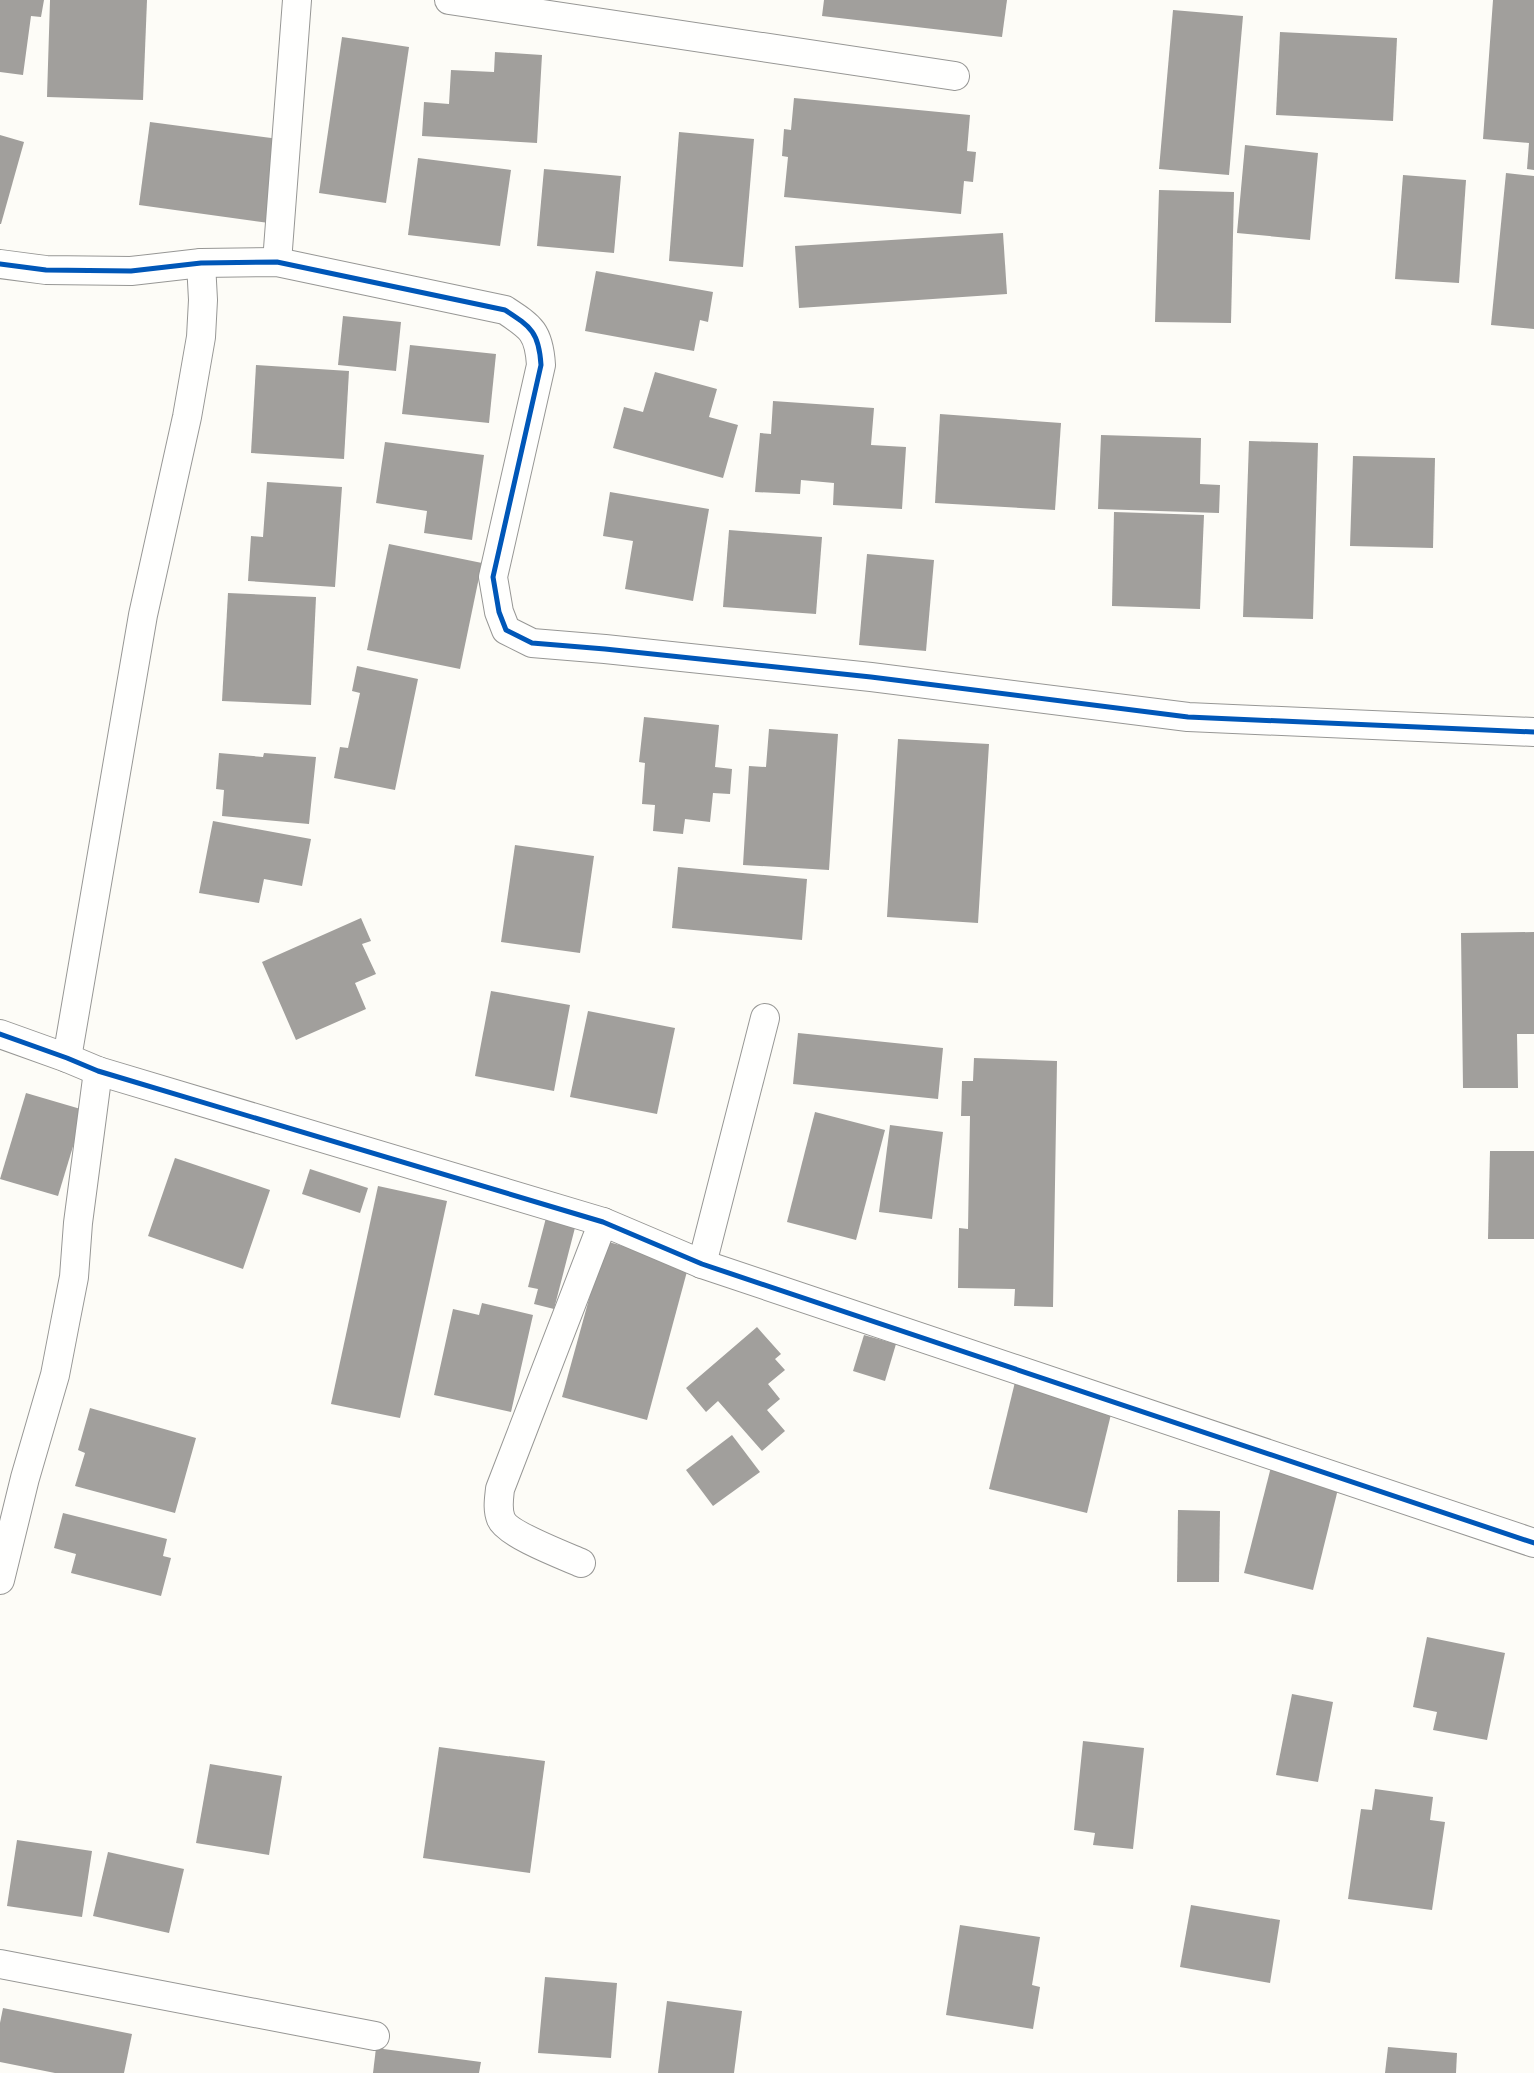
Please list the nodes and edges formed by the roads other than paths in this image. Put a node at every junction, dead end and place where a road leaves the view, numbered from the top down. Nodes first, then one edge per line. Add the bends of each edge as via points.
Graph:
1 (297, 0) edge
2 (448, 0) edge
3 (955, 76) dead end
4 (277, 262) junction
5 (200, 263) junction
6 (0, 264) edge
7 (1534, 732) edge
8 (765, 1018) dead end
9 (0, 1034) edge
10 (67, 1058) junction
11 (98, 1072) junction
12 (603, 1222) junction
13 (702, 1264) junction
14 (1534, 1543) edge
15 (582, 1563) dead end
16 (0, 1580) edge
17 (0, 1964) edge
18 (375, 2036) dead end

1 - 4 street
2 - 3 street
4 - 5 street
4 - 7 street via 505,310 528,325 539,346 540,365 493,577 499,612 506,630 532,643 862,676 1188,717
5 - 6 street via 131,271 46,270
5 - 10 street via 201,337 144,614
8 - 13 street
9 - 10 street
10 - 11 street
11 - 12 street
11 - 16 street via 74,1277 65,1324 55,1375
12 - 13 street
12 - 15 street via 500,1489 498,1507 501,1521 515,1532
13 - 14 street
17 - 18 street

